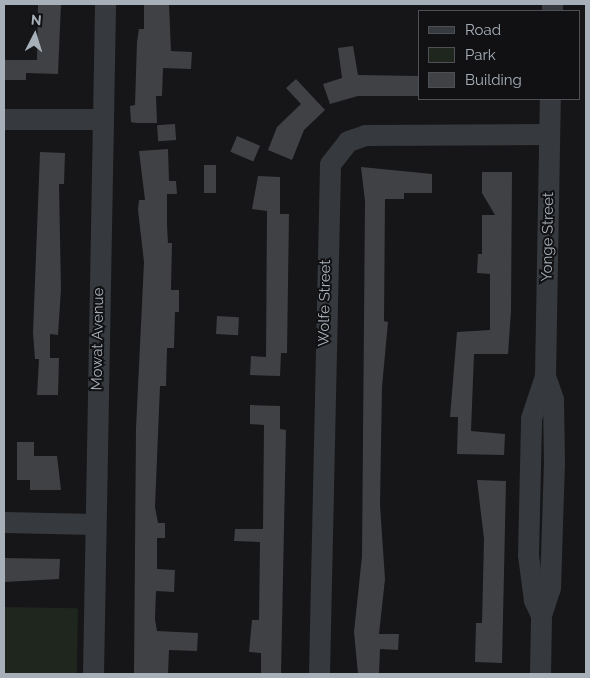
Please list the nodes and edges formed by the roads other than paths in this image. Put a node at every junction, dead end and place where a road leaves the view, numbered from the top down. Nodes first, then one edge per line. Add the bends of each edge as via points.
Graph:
1 (105, 4) edge
2 (550, 100) edge
3 (4, 119) edge
4 (102, 119) junction
5 (550, 134) junction
6 (4, 522) edge
7 (95, 524) junction
8 (94, 674) edge
9 (319, 674) edge
10 (540, 674) edge

1 - 4 street, Mowat Avenue
2 - 5 street, Yonge Street
3 - 4 street
4 - 7 street, Mowat Avenue
5 - 9 street, Wolfe Street via 365,135 348,141 330,164
5 - 10 street, Yonge Street via 545,376 553,399 554,463 550,588 541,615
6 - 7 street
7 - 8 street, Mowat Avenue

